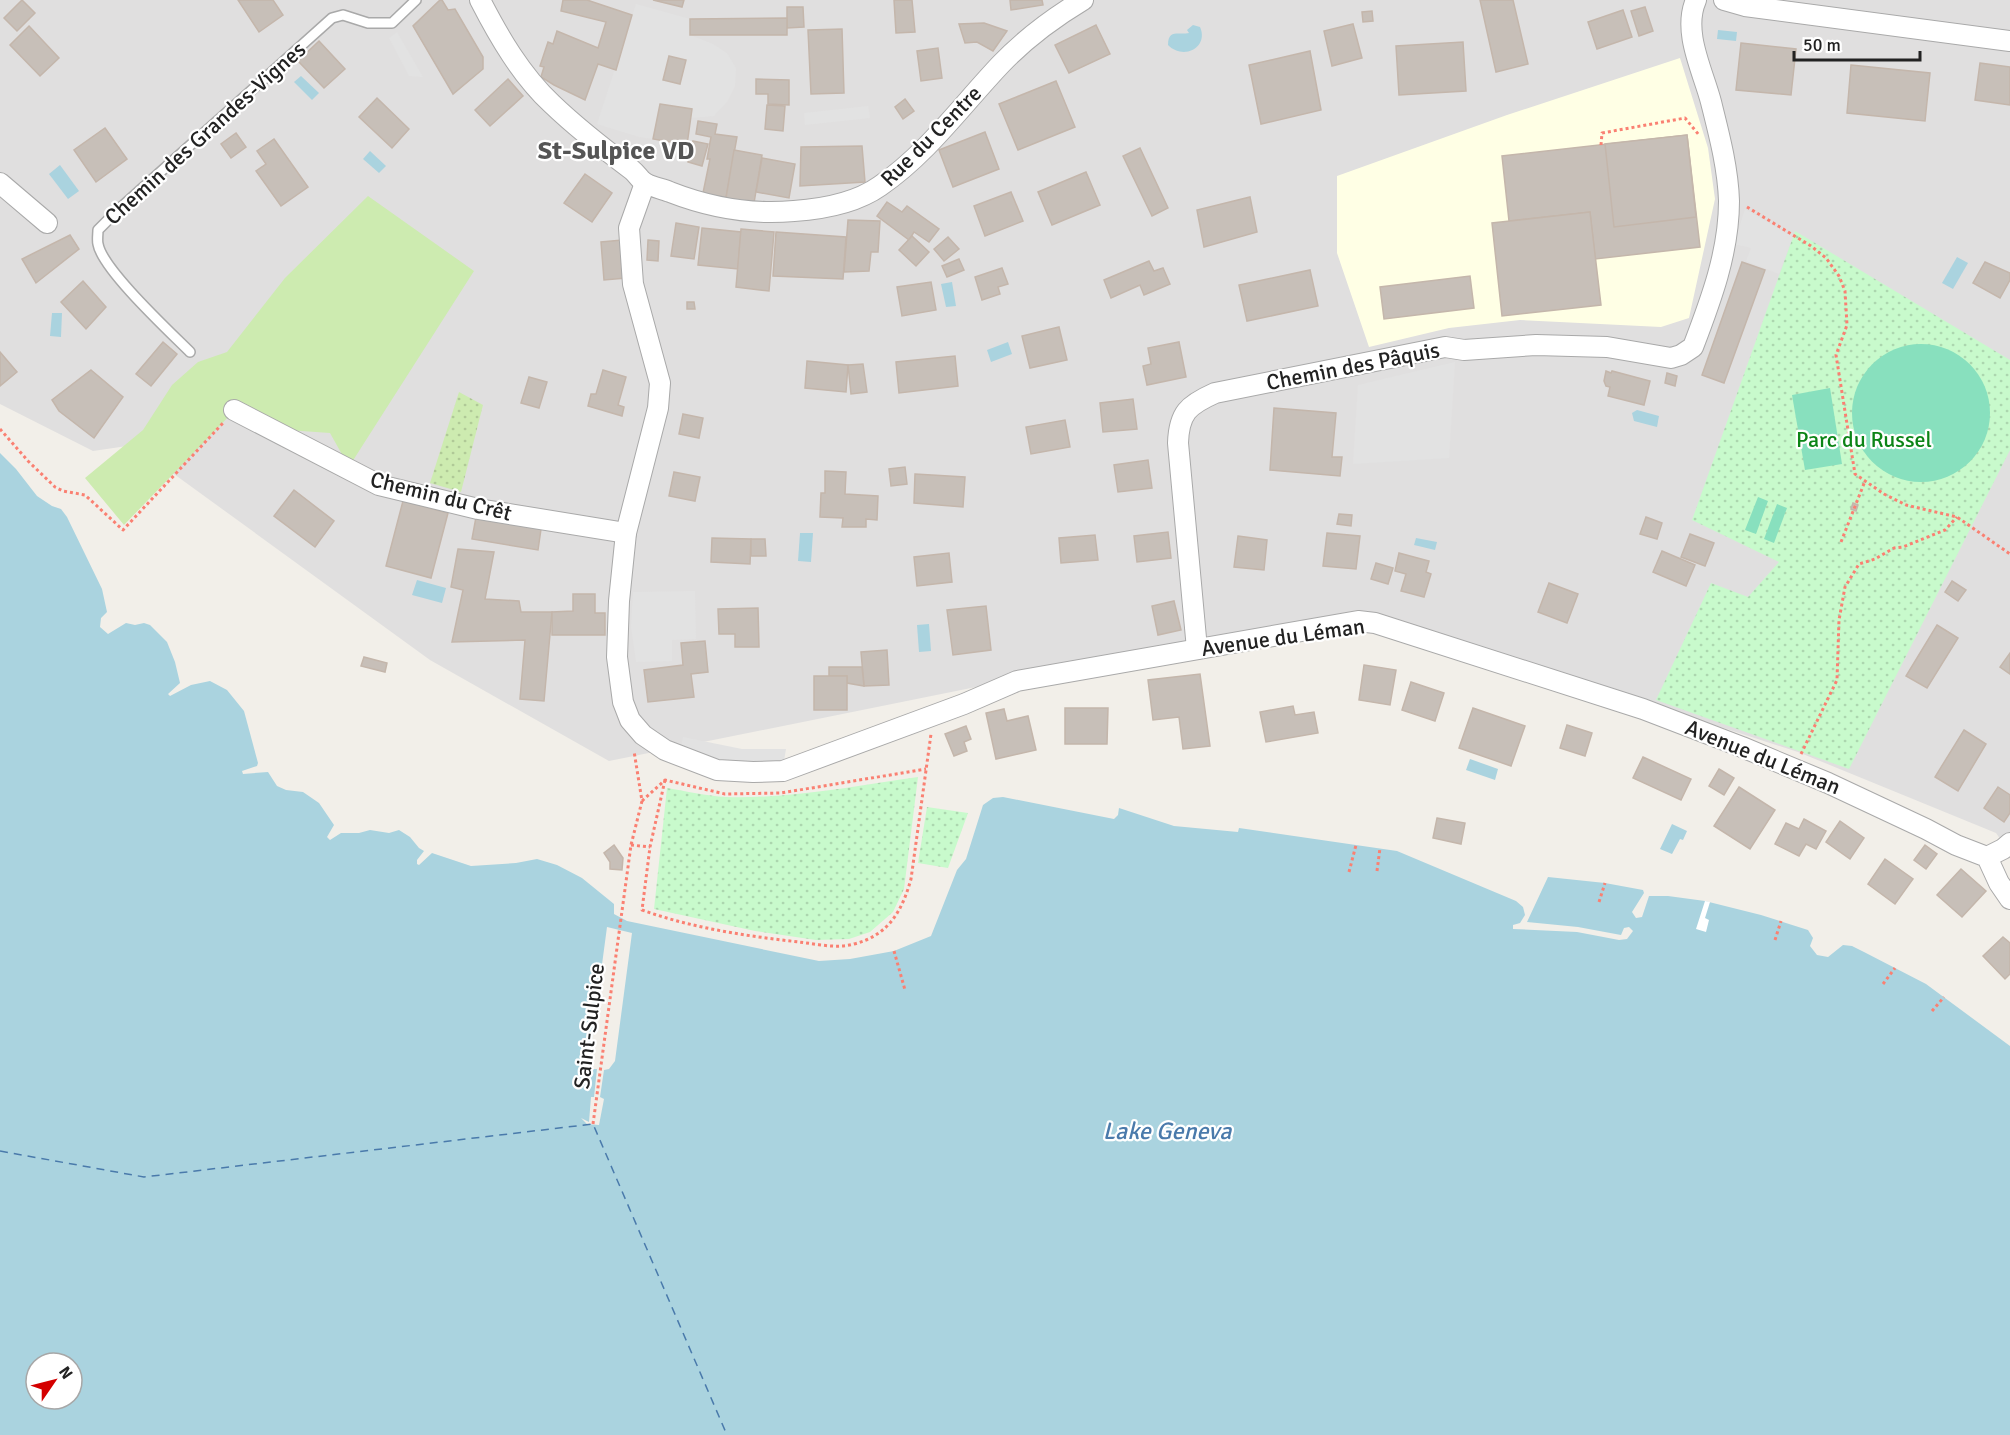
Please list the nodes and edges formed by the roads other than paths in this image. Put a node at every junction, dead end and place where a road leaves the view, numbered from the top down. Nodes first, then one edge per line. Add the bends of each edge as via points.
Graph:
1 (416, 0) edge
2 (480, 0) edge
3 (1083, 0) edge
4 (1696, 0) edge
5 (1724, 0) edge
6 (2010, 41) edge
7 (0, 183) edge
8 (645, 183) junction
9 (47, 223) dead end
10 (190, 352) dead end
11 (234, 410) road end
12 (626, 533) junction
13 (1197, 649) junction
14 (2010, 843) edge
15 (1987, 857) junction
16 (2010, 899) edge

1 - 10 lane, Chemin des Grandes-Vignes via 392,23 368,23 344,15 332,18 98,230 104,261
2 - 8 street, Rue du Centre via 534,84 596,144
3 - 8 street, Rue du Centre via 1018,48 924,147 871,193 824,207 775,213 715,207
4 - 13 street, Chemin des Pâquis via 1691,16 1693,38 1721,145 1729,200 1724,253 1692,347 1671,358 1607,347 1445,347 1215,393 1202,399 1179,424 1178,443
5 - 6 street
7 - 9 street
8 - 12 street via 629,228 633,284 660,383 658,408
11 - 12 street, Chemin du Crêt via 379,485 478,509
12 - 13 street, Avenue du Léman via 617,657 623,702 630,720 643,735 665,750 717,770 783,771 1017,681
13 - 15 street, Avenue du Léman via 1358,621 1375,623 1633,706 1731,742
14 - 15 street
15 - 16 street

